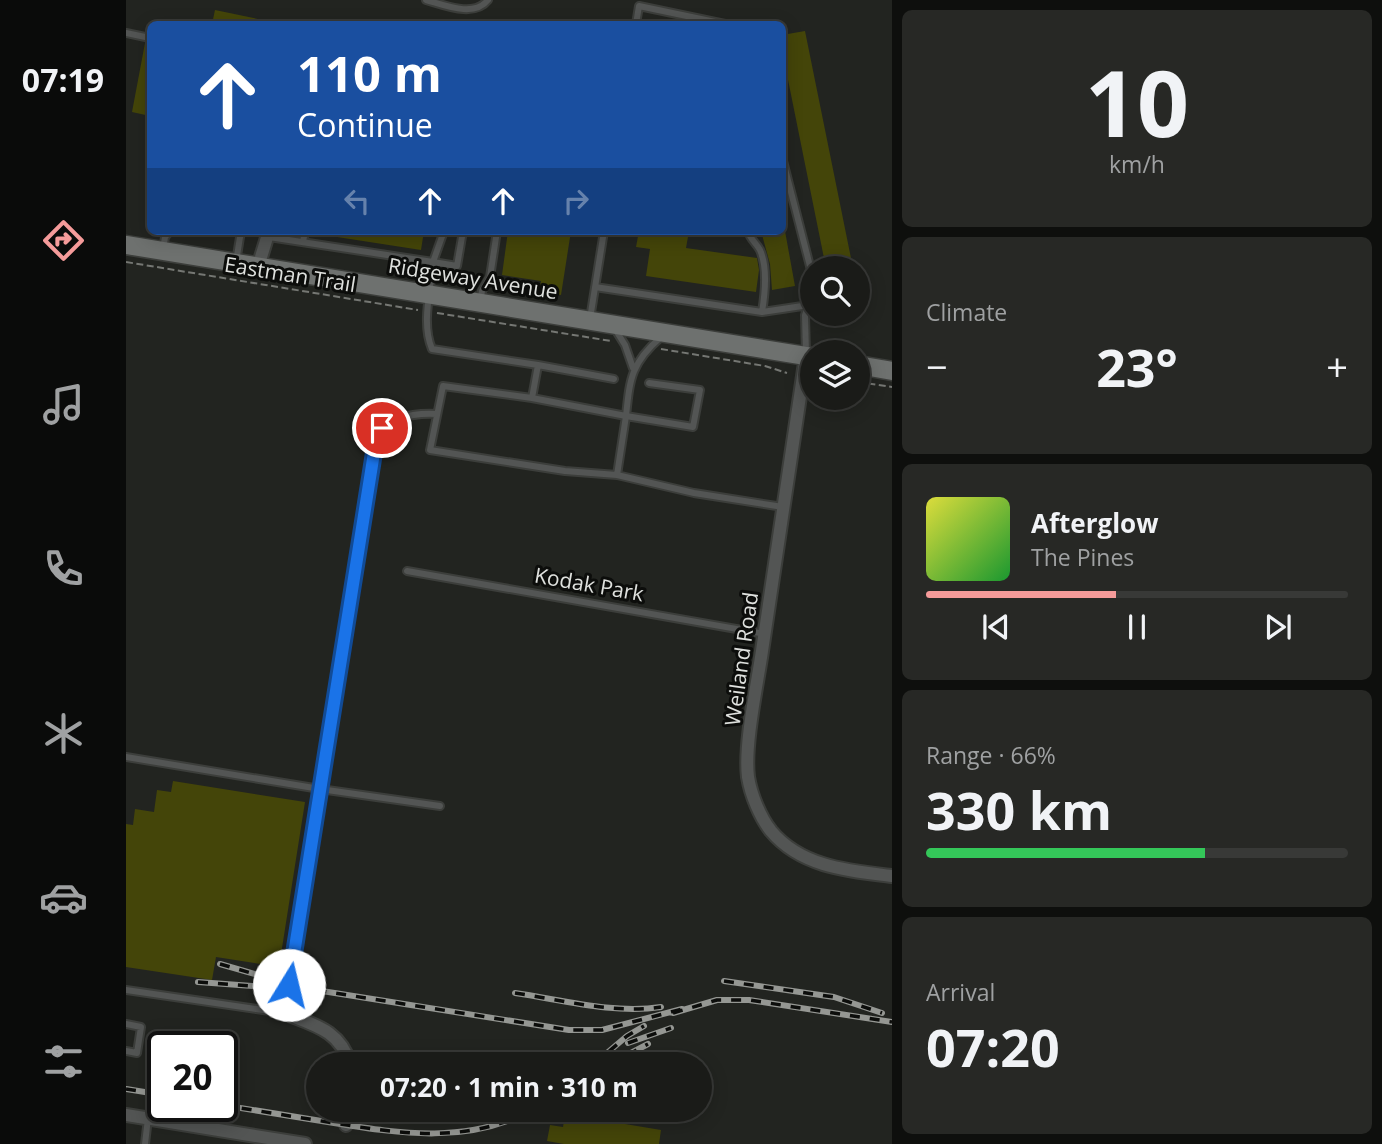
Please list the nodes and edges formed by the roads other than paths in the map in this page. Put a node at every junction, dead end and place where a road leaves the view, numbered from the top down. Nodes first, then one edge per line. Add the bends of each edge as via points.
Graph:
1 (426, 0) edge
2 (488, 0) edge
3 (636, 21) edge
4 (711, 21) edge
5 (126, 33) edge
6 (147, 37) edge
7 (786, 173) edge
8 (167, 235) edge
9 (240, 235) edge
10 (269, 235) edge
11 (273, 235) edge
12 (304, 235) edge
13 (443, 235) edge
14 (462, 235) edge
15 (496, 235) edge
16 (603, 235) edge
17 (750, 235) edge
18 (303, 242) junction
19 (126, 245) edge
20 (162, 251) junction
21 (807, 256) edge
22 (433, 262) junction
23 (236, 264) junction
24 (258, 267) junction
25 (595, 287) junction
26 (480, 303) junction
27 (429, 304) junction
28 (800, 306) edge
29 (762, 312) junction
30 (590, 321) junction
31 (614, 333) junction
32 (661, 341) junction
33 (800, 356) edge
34 (538, 365) junction
35 (633, 368) junction
36 (614, 379) dead end
37 (649, 383) dead end
38 (531, 398) junction
39 (800, 409) edge
40 (436, 414) junction
41 (626, 416) junction
42 (617, 475) junction
43 (783, 507) junction
44 (407, 571) dead end
45 (765, 634) junction
46 (126, 757) edge
47 (320, 789) junction
48 (440, 806) dead end
49 (892, 876) edge
50 (126, 990) edge
51 (284, 1013) junction
52 (126, 1024) edge
53 (126, 1051) edge
54 (346, 1052) edge
55 (126, 1115) edge
56 (147, 1118) edge
57 (148, 1122) edge
58 (172, 1122) edge
59 (346, 1122) edge
60 (346, 1125) dead end
61 (145, 1144) edge
62 (305, 1144) edge

1 - 2 lane via 474,9
3 - 4 lane via 639,6
5 - 6 lane
7 - 21 lane
8 - 20 lane
9 - 23 lane
10 - 24 street
11 - 18 lane
12 - 18 lane
13 - 22 lane
14 - 22 lane via 457,267
15 - 26 lane
16 - 25 lane
17 - 29 lane via 761,252 764,272
18 - 22 lane
19 - 20 main road, Ridgeway Avenue
20 - 23 main road, Ridgeway Avenue
22 - 27 lane
23 - 24 main road, Ridgeway Avenue
24 - 27 main road, Ridgeway Avenue
25 - 29 lane
25 - 30 lane
26 - 27 main road, Ridgeway Avenue
26 - 30 main road, Ridgeway Avenue
27 - 34 lane via 426,336 432,349
28 - 29 lane
30 - 31 main road, Ridgeway Avenue
31 - 32 main road, Ridgeway Avenue
31 - 35 lane via 625,345
32 - 33 main road, Ridgeway Avenue
32 - 35 lane via 648,348
34 - 36 lane
34 - 38 lane
35 - 41 lane
37 - 41 lane via 700,390 693,427
38 - 40 lane via 443,386
38 - 41 lane
39 - 43 street, Weiland Road
40 - 42 lane via 430,450
40 - 47 lane via 405,417 377,434
41 - 42 lane
42 - 43 lane
43 - 45 street, Weiland Road
44 - 45 lane, Kodak Park
45 - 49 street, Weiland Road via 748,755 748,778 762,817 771,831 801,856 828,866
46 - 47 lane
47 - 48 lane
47 - 51 lane
50 - 51 lane
51 - 54 street via 327,1031
52 - 53 lane via 141,1027 137,1053
55 - 56 street
57 - 61 lane
58 - 62 street
59 - 60 street

